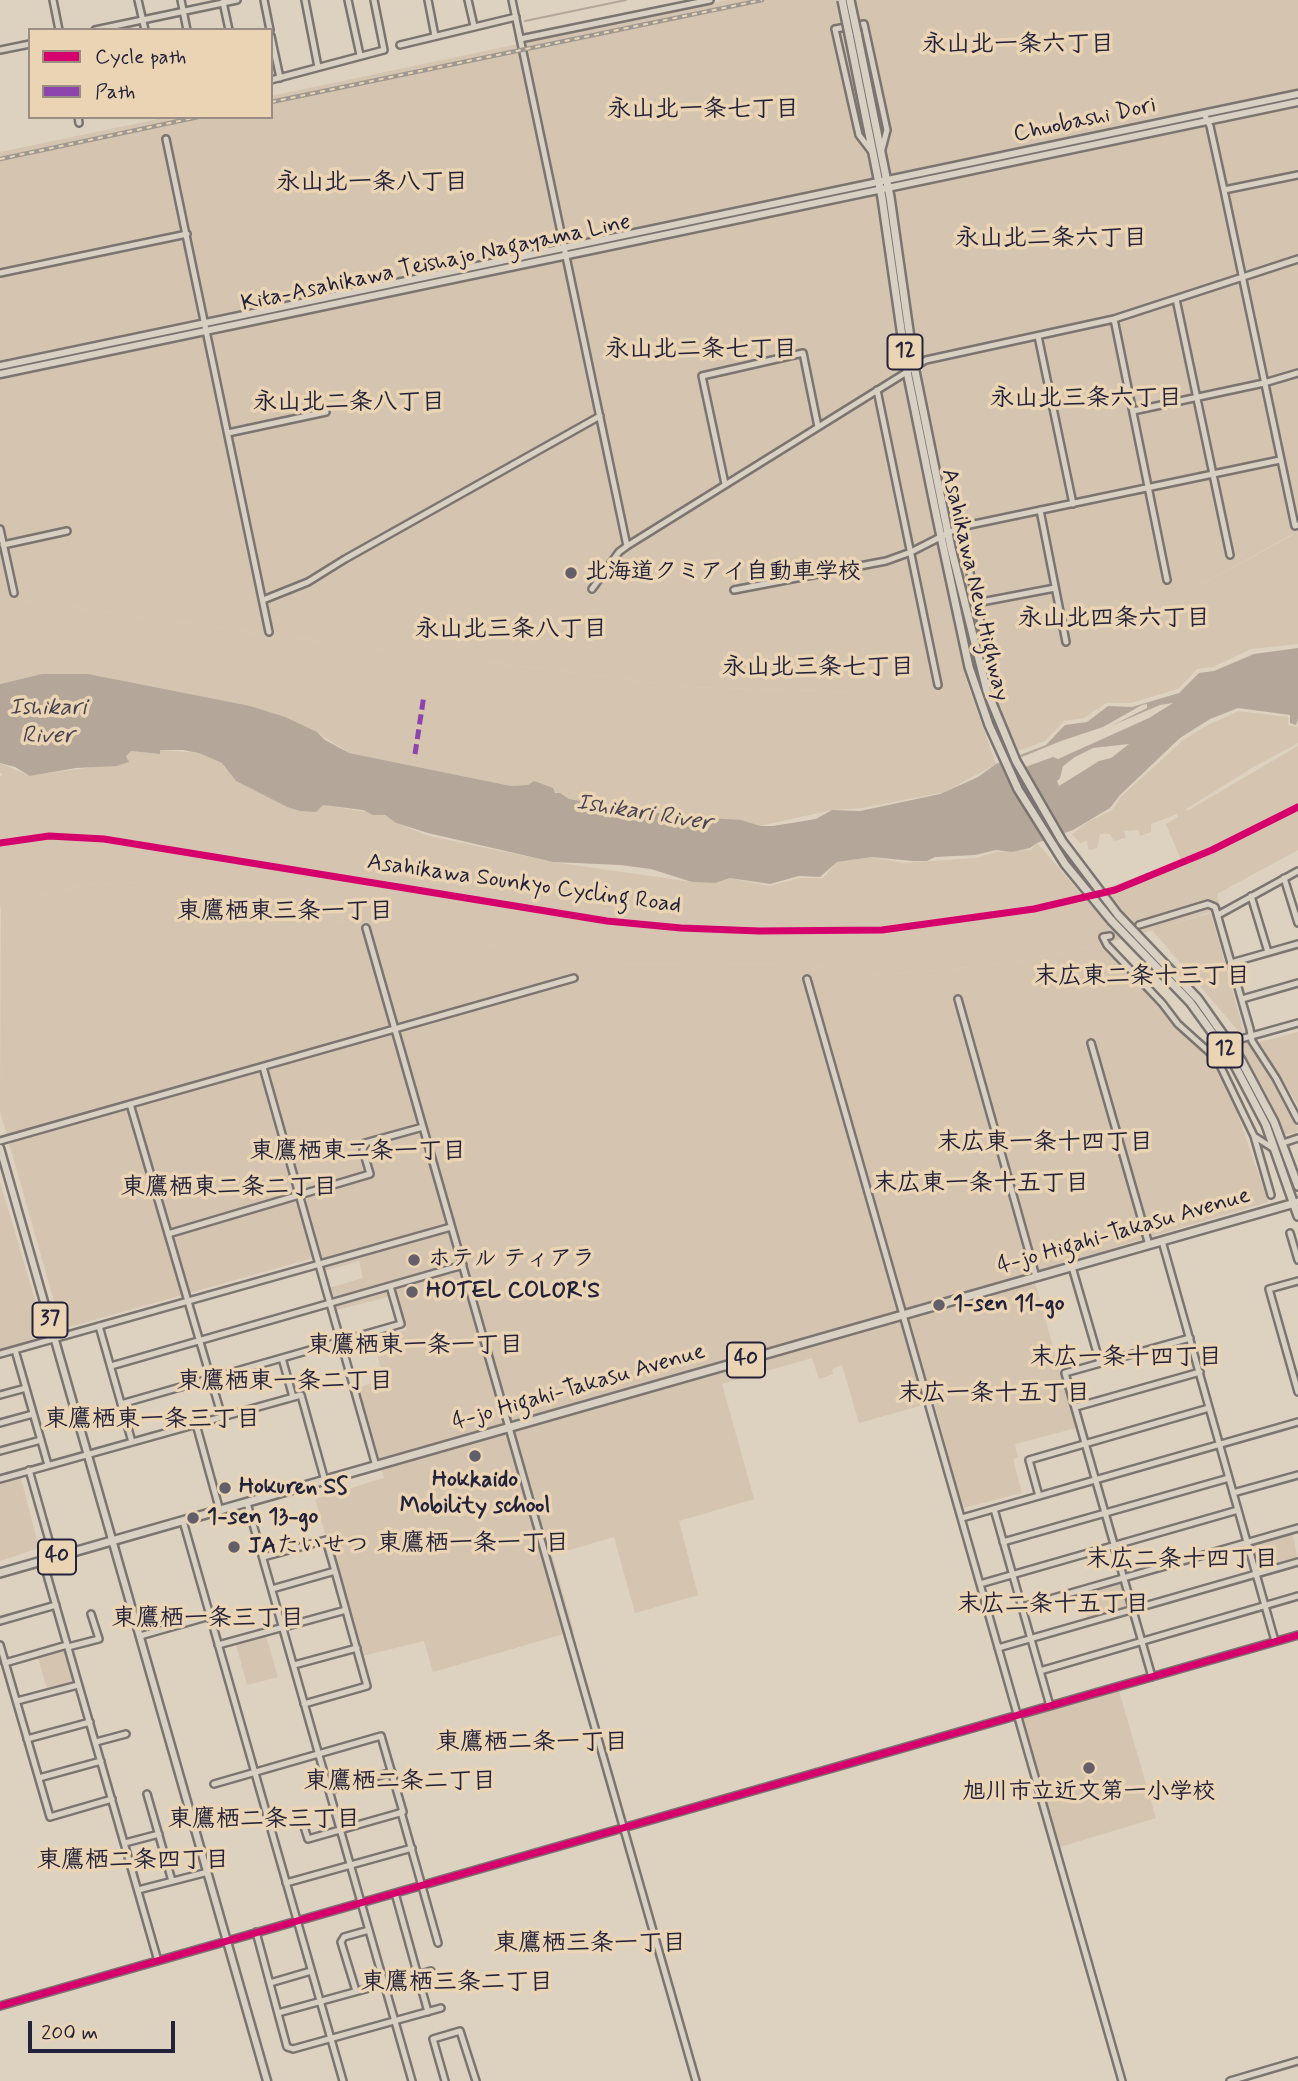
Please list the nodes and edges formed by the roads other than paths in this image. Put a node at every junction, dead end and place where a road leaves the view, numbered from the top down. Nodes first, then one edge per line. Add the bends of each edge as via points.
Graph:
1 (53, 0) edge
2 (138, 0) edge
3 (181, 0) edge
4 (237, 0) edge
5 (264, 0) edge
6 (305, 0) edge
7 (348, 0) edge
8 (374, 0) edge
9 (428, 0) edge
10 (468, 0) edge
11 (512, 0) edge
12 (710, 0) edge
13 (842, 0) edge
14 (850, 0) edge
15 (223, 1) edge
16 (183, 11) junction
17 (516, 18) junction
18 (142, 19) junction
19 (474, 26) junction
20 (59, 28) edge
21 (103, 28) edge
22 (144, 28) edge
23 (187, 28) edge
24 (229, 28) edge
25 (270, 28) edge
26 (853, 33) junction
27 (435, 36) junction
28 (520, 39) junction
29 (28, 44) edge
30 (273, 45) edge
31 (400, 45) dead end
32 (0, 50) edge
33 (360, 55) junction
34 (318, 67) junction
35 (280, 78) junction
36 (273, 80) edge
37 (1298, 94) edge
38 (1298, 102) edge
39 (1204, 114) junction
40 (1208, 121) junction
41 (166, 139) dead end
42 (877, 152) junction
43 (1298, 175) edge
44 (883, 185) junction
45 (1224, 190) junction
46 (187, 234) junction
47 (565, 252) junction
48 (1298, 259) edge
49 (0, 273) edge
50 (1242, 277) junction
51 (1176, 299) junction
52 (1114, 319) junction
53 (206, 326) junction
54 (1038, 336) junction
55 (0, 366) edge
56 (911, 369) junction
57 (1298, 373) edge
58 (0, 374) edge
59 (1265, 383) junction
60 (877, 390) junction
61 (1198, 399) junction
62 (1133, 411) junction
63 (326, 412) dead end
64 (600, 416) junction
65 (818, 427) junction
66 (228, 433) junction
67 (1280, 460) junction
68 (1213, 474) junction
69 (725, 484) junction
70 (1149, 488) junction
71 (1073, 504) junction
72 (1040, 510) junction
73 (1298, 524) edge
74 (960, 527) junction
75 (0, 529) edge
76 (66, 531) dead end
77 (944, 535) junction
78 (3, 545) junction
79 (627, 546) junction
80 (911, 552) junction
81 (1230, 555) dead end
82 (1167, 580) dead end
83 (1055, 588) junction
84 (592, 590) dead end
85 (734, 590) dead end
86 (14, 593) dead end
87 (263, 600) junction
88 (976, 603) junction
89 (269, 632) dead end
90 (1066, 642) dead end
91 (991, 669) dead end
92 (938, 685) dead end
93 (1298, 871) edge
94 (1284, 878) junction
95 (1251, 896) junction
96 (1296, 906) edge
97 (1218, 915) junction
98 (1298, 923) edge
99 (1139, 925) tunnel mouth
100 (366, 928) dead end
101 (1110, 936) dead end
102 (1298, 944) edge
103 (1268, 952) junction
104 (1231, 963) junction
105 (574, 978) dead end
106 (807, 979) dead end
107 (1298, 983) edge
108 (957, 999) dead end
109 (1242, 999) junction
110 (1298, 1023) edge
111 (395, 1029) junction
112 (1251, 1035) junction
113 (1091, 1043) dead end
114 (1226, 1044) junction
115 (1212, 1054) junction
116 (263, 1067) junction
117 (130, 1104) junction
118 (1298, 1120) edge
119 (423, 1127) junction
120 (1254, 1136) junction
121 (1298, 1138) edge
122 (0, 1141) edge
123 (1283, 1143) junction
124 (0, 1148) edge
125 (1276, 1151) junction
126 (1298, 1186) edge
127 (1271, 1195) dead end
128 (299, 1196) junction
129 (1296, 1202) edge
130 (1298, 1216) edge
131 (452, 1227) junction
132 (1290, 1233) dead end
133 (168, 1234) junction
134 (1162, 1241) junction
135 (1149, 1245) junction
136 (1298, 1260) edge
137 (318, 1263) junction
138 (463, 1265) junction
139 (1072, 1267) junction
140 (1036, 1277) junction
141 (1298, 1281) edge
142 (390, 1286) junction
143 (189, 1300) junction
144 (330, 1303) junction
145 (904, 1315) junction
146 (99, 1326) junction
147 (55, 1338) junction
148 (1190, 1338) junction
149 (201, 1340) junction
150 (341, 1341) junction
151 (15, 1350) junction
152 (0, 1354) edge
153 (282, 1358) junction
154 (1100, 1363) junction
155 (111, 1366) junction
156 (1199, 1372) junction
157 (211, 1378) junction
158 (26, 1388) junction
159 (1298, 1392) edge
160 (0, 1395) edge
161 (293, 1396) junction
162 (121, 1404) junction
163 (1076, 1408) junction
164 (1209, 1408) junction
165 (33, 1414) junction
166 (222, 1417) junction
167 (1298, 1422) edge
168 (0, 1423) edge
169 (196, 1424) junction
170 (509, 1428) junction
171 (41, 1440) junction
172 (132, 1442) junction
173 (1085, 1442) junction
174 (1219, 1445) junction
175 (0, 1451) edge
176 (88, 1455) junction
177 (48, 1465) junction
178 (376, 1466) junction
179 (29, 1470) junction
180 (1298, 1475) edge
181 (1229, 1478) junction
182 (0, 1479) edge
183 (1095, 1480) junction
184 (325, 1481) junction
185 (1233, 1493) junction
186 (1039, 1496) junction
187 (247, 1503) junction
188 (993, 1509) junction
189 (1238, 1510) junction
190 (220, 1511) junction
191 (1105, 1514) junction
192 (961, 1518) junction
193 (183, 1521) junction
194 (1298, 1528) edge
195 (113, 1541) junction
196 (1003, 1542) junction
197 (1247, 1543) junction
198 (1114, 1546) junction
199 (263, 1557) junction
200 (54, 1558) junction
201 (43, 1560) junction
202 (1298, 1562) edge
203 (335, 1570) junction
204 (0, 1573) edge
205 (1256, 1574) junction
206 (1012, 1575) junction
207 (1123, 1578) junction
208 (980, 1584) junction
209 (272, 1589) junction
210 (1298, 1596) edge
211 (56, 1605) junction
212 (1265, 1606) junction
213 (1021, 1607) junction
214 (1132, 1610) junction
215 (346, 1611) junction
216 (92, 1614) dead end
217 (210, 1616) junction
218 (0, 1622) edge
219 (283, 1627) junction
220 (1298, 1635) edge
221 (140, 1636) junction
222 (1031, 1639) junction
223 (1275, 1641) junction
224 (1141, 1642) junction
225 (0, 1645) edge
226 (218, 1645) junction
227 (67, 1646) junction
228 (357, 1647) junction
229 (999, 1648) junction
230 (5, 1663) junction
231 (294, 1665) junction
232 (1040, 1671) junction
233 (1152, 1677) junction
234 (78, 1685) junction
235 (17, 1702) junction
236 (304, 1704) junction
237 (1050, 1706) junction
238 (1018, 1715) junction
239 (89, 1722) junction
240 (126, 1734) dead end
241 (27, 1739) junction
242 (96, 1742) junction
243 (319, 1754) junction
244 (101, 1761) junction
245 (254, 1772) junction
246 (392, 1772) junction
247 (39, 1778) junction
248 (214, 1784) dead end
249 (330, 1790) junction
250 (147, 1794) dead end
251 (112, 1799) junction
252 (401, 1812) junction
253 (300, 1814) dead end
254 (623, 1828) junction
255 (341, 1830) junction
256 (159, 1834) junction
257 (125, 1843) junction
258 (412, 1848) junction
259 (351, 1865) junction
260 (208, 1872) junction
261 (173, 1881) junction
262 (286, 1883) junction
263 (422, 1885) junction
264 (138, 1891) junction
265 (395, 1893) junction
266 (361, 1902) junction
267 (298, 1920) junction
268 (369, 1930) junction
269 (256, 1932) junction
270 (228, 1940) junction
271 (438, 1943) dead end
272 (158, 1961) junction
273 (431, 1970) dead end
274 (311, 1971) junction
275 (417, 1974) junction
276 (270, 1983) junction
277 (384, 1984) junction
278 (356, 1991) junction
279 (320, 2001) junction
280 (0, 2006) edge
281 (441, 2008) dead end
282 (428, 2012) junction
283 (278, 2013) junction
284 (396, 2021) junction
285 (331, 2039) junction
286 (1298, 2061) edge
287 (267, 2081) edge
288 (343, 2081) edge
289 (412, 2081) edge
290 (445, 2081) edge
291 (476, 2081) edge
292 (696, 2081) edge
293 (1122, 2081) edge
294 (1230, 2081) edge

1 - 20 street
2 - 18 street
3 - 16 street
4 - 15 street
5 - 25 street
6 - 34 street
7 - 33 street
8 - 33 street via 384,50
9 - 27 street
10 - 19 street
11 - 17 street
12 - 28 street
13 - 26 highway, Asahikawa New Highway / 12, bridge
14 - 26 highway, Asahikawa New Highway / 12, bridge
15 - 16 street
15 - 24 street
16 - 18 street
16 - 23 street
17 - 19 street
17 - 28 street
18 - 21 street
18 - 22 street
19 - 27 street
26 - 42 highway, Asahikawa New Highway / 12
27 - 31 street
28 - 47 street
29 - 32 street
30 - 35 street
33 - 34 street
34 - 35 street
35 - 36 street
37 - 39 main road, Chuobashi Dori
38 - 40 main road, Chuobashi Dori
39 - 40 street
39 - 44 main road, Chuobashi Dori
40 - 44 main road, Chuobashi Dori
40 - 45 street
41 - 46 street
42 - 42 street via 859,135 835,29 864,24 887,130
42 - 44 highway, Asahikawa New Highway / 12
43 - 45 street
44 - 47 main road, Kita-Asahikawa Teishajo Nagayama Line
44 - 56 highway, Asahikawa New Highway / 12
45 - 50 street
46 - 49 street
46 - 53 street
47 - 53 main road, Kita-Asahikawa Teishajo Nagayama Line
47 - 64 street
48 - 50 street
50 - 51 street
50 - 59 street
51 - 52 street
51 - 61 street
52 - 54 street
52 - 62 street
53 - 55 main road, Kita-Asahikawa Teishajo Nagayama Line
53 - 58 main road, Kita-Asahikawa Teishajo Nagayama Line
53 - 66 street
54 - 56 street via 926,360
54 - 71 street
56 - 60 street
56 - 77 highway, Asahikawa New Highway / 12
57 - 59 street
59 - 61 street
59 - 67 street
60 - 65 street
60 - 80 street
61 - 62 street
61 - 68 street
62 - 70 street
63 - 66 street
64 - 79 street
64 - 87 street via 308,582
65 - 69 street
65 - 69 street via 803,353 702,376
66 - 87 street
67 - 68 street
67 - 73 street via 1295,526
68 - 70 street
68 - 81 street
69 - 79 street
70 - 71 street
70 - 82 street
71 - 72 street
72 - 74 street
72 - 83 street
74 - 77 street
74 - 88 street
75 - 78 street
76 - 78 street
77 - 80 street
77 - 114 highway, Asahikawa New Highway / 12 via 983,681 1040,805 1114,910 1182,981
77 - 114 highway, Asahikawa New Highway / 12 via 977,694 1026,803 1060,857 1105,914
78 - 86 street
79 - 84 street
80 - 85 street via 886,561
80 - 92 street
83 - 88 street
83 - 90 street
87 - 89 street
88 - 91 street
93 - 94 street
94 - 95 street
94 - 96 street
95 - 97 street
95 - 103 street
96 - 98 street
97 - 99 street via 1208,904
97 - 104 street
100 - 111 street
101 - 115 street via 1103,937 1107,946
102 - 103 street
103 - 104 street
104 - 109 street
105 - 111 street
106 - 145 street
107 - 109 street
108 - 140 street
109 - 112 street
110 - 112 street
111 - 116 street
111 - 119 street
112 - 114 street
112 - 118 street
113 - 135 street
114 - 115 street
114 - 123 highway, Asahikawa New Highway / 12 via 1263,1099
114 - 125 highway, Asahikawa New Highway / 12
115 - 120 street
116 - 117 street
116 - 128 street
117 - 122 street
117 - 133 street
119 - 128 street via 365,1143 370,1174
119 - 131 street
120 - 125 street
120 - 127 street
121 - 123 street
123 - 126 highway, Asahikawa New Highway / 12
124 - 147 main road, 37
125 - 129 highway, Asahikawa New Highway / 12
128 - 133 street
128 - 137 street
129 - 130 highway, Asahikawa New Highway / 12
129 - 134 highway, 4-jo Higahi-Takasu Avenue / 40
131 - 137 street
131 - 138 street
132 - 136 street
133 - 143 street
134 - 135 highway, 4-jo Higahi-Takasu Avenue / 40
134 - 148 street
135 - 139 highway, 4-jo Higahi-Takasu Avenue / 40
137 - 143 street
137 - 144 street
138 - 142 street
138 - 170 street
139 - 140 highway, 4-jo Higahi-Takasu Avenue / 40
139 - 154 street
140 - 145 highway, 4-jo Higahi-Takasu Avenue / 40
141 - 159 street via 1269,1289
142 - 144 street
142 - 150 street via 401,1324
143 - 146 street
143 - 149 street
144 - 149 street
144 - 150 street
145 - 170 highway, 4-jo Higahi-Takasu Avenue / 40
145 - 192 street
146 - 147 street
146 - 155 street
147 - 151 street
147 - 176 main road, 37
148 - 154 street
148 - 156 street
149 - 155 street
149 - 157 street
150 - 153 street
150 - 178 street
151 - 152 street
151 - 158 street
153 - 157 street
153 - 161 street
154 - 163 street via 1065,1373
155 - 162 street
156 - 163 street
156 - 164 street
157 - 162 street
157 - 166 street
158 - 160 street
158 - 165 street
161 - 166 street
161 - 184 street via 301,1395
162 - 172 street
163 - 173 street
164 - 173 street
164 - 174 street
165 - 168 street
165 - 171 street
166 - 169 street
167 - 174 street
169 - 172 street
169 - 190 street
170 - 178 highway, 4-jo Higahi-Takasu Avenue / 40
170 - 254 street
171 - 175 street
171 - 177 street
172 - 176 street
173 - 183 street
173 - 186 street via 1029,1460
174 - 181 street
174 - 183 street
176 - 177 street
176 - 195 main road, 37
177 - 179 street
178 - 184 highway, 4-jo Higahi-Takasu Avenue / 40
179 - 182 street
179 - 200 street
180 - 185 street
181 - 185 street
181 - 191 street
183 - 186 street
183 - 191 street
184 - 187 highway, 4-jo Higahi-Takasu Avenue / 40
185 - 189 street
186 - 188 street
187 - 190 highway, 4-jo Higahi-Takasu Avenue / 40
187 - 199 street
188 - 192 street
188 - 196 street
189 - 197 street
189 - 198 street
190 - 193 highway, 4-jo Higahi-Takasu Avenue / 40
191 - 196 street
191 - 198 street
192 - 208 street
193 - 195 highway, 4-jo Higahi-Takasu Avenue / 40
193 - 217 street
194 - 197 street
195 - 200 highway, 40
195 - 221 main road, 37
196 - 206 street
197 - 205 street
197 - 207 street
198 - 206 street
198 - 207 street
199 - 203 street via 326,1540
199 - 209 street
200 - 201 highway, 40
201 - 204 highway, 40
201 - 211 street
202 - 205 street
203 - 209 street
203 - 215 street
205 - 212 street
205 - 214 street
206 - 208 street
206 - 213 street
207 - 213 street
207 - 214 street
208 - 229 street
209 - 219 street
210 - 212 street
211 - 218 street
211 - 227 street
212 - 223 street
212 - 224 street
213 - 222 street
214 - 222 street
214 - 224 street
215 - 219 street
215 - 228 street
216 - 227 street via 99,1639
217 - 221 street
217 - 226 street
219 - 226 street
219 - 231 street
220 - 223 street
221 - 260 main road, 37
222 - 229 street
222 - 232 street
223 - 233 street
224 - 232 street
224 - 233 street
225 - 230 street
226 - 245 street
227 - 230 street
227 - 234 street
228 - 231 street
228 - 236 street via 367,1686
229 - 238 street
230 - 235 street
231 - 236 street
232 - 237 street
233 - 237 street
234 - 235 street
234 - 239 street
235 - 241 street
236 - 243 street
237 - 238 street
238 - 254 street
238 - 293 street
239 - 241 street
239 - 242 street
240 - 242 street
241 - 247 street
242 - 244 street
243 - 245 street
243 - 246 street via 381,1736
243 - 249 street
244 - 247 street
244 - 251 street
245 - 248 street
245 - 262 street
246 - 249 street
246 - 252 street
247 - 251 street via 50,1816
249 - 255 street
250 - 256 street
251 - 257 street
252 - 255 street
252 - 258 street
253 - 255 street via 308,1839
254 - 263 street
254 - 292 street
255 - 259 street
256 - 257 street
256 - 261 street
257 - 264 street
258 - 259 street
258 - 263 street
259 - 262 street
259 - 266 street
260 - 261 street
260 - 270 main road, 37
261 - 264 street
262 - 267 street
263 - 265 street
263 - 271 street
264 - 272 street
265 - 266 street
265 - 275 street
266 - 267 street
266 - 268 street
267 - 269 street
267 - 274 street
268 - 277 street
268 - 278 street via 341,1942
269 - 270 street
269 - 276 street
270 - 272 street
270 - 287 main road, 37
272 - 280 street
273 - 275 street
274 - 276 street
274 - 279 street
275 - 277 street
275 - 282 street
276 - 283 street
277 - 278 street
277 - 284 street
278 - 279 street
279 - 283 street
279 - 285 street
281 - 282 street
282 - 284 street
283 - 285 street via 287,2047
284 - 285 street
284 - 289 street
285 - 288 street
286 - 294 street
290 - 291 street via 433,2039 460,2031

